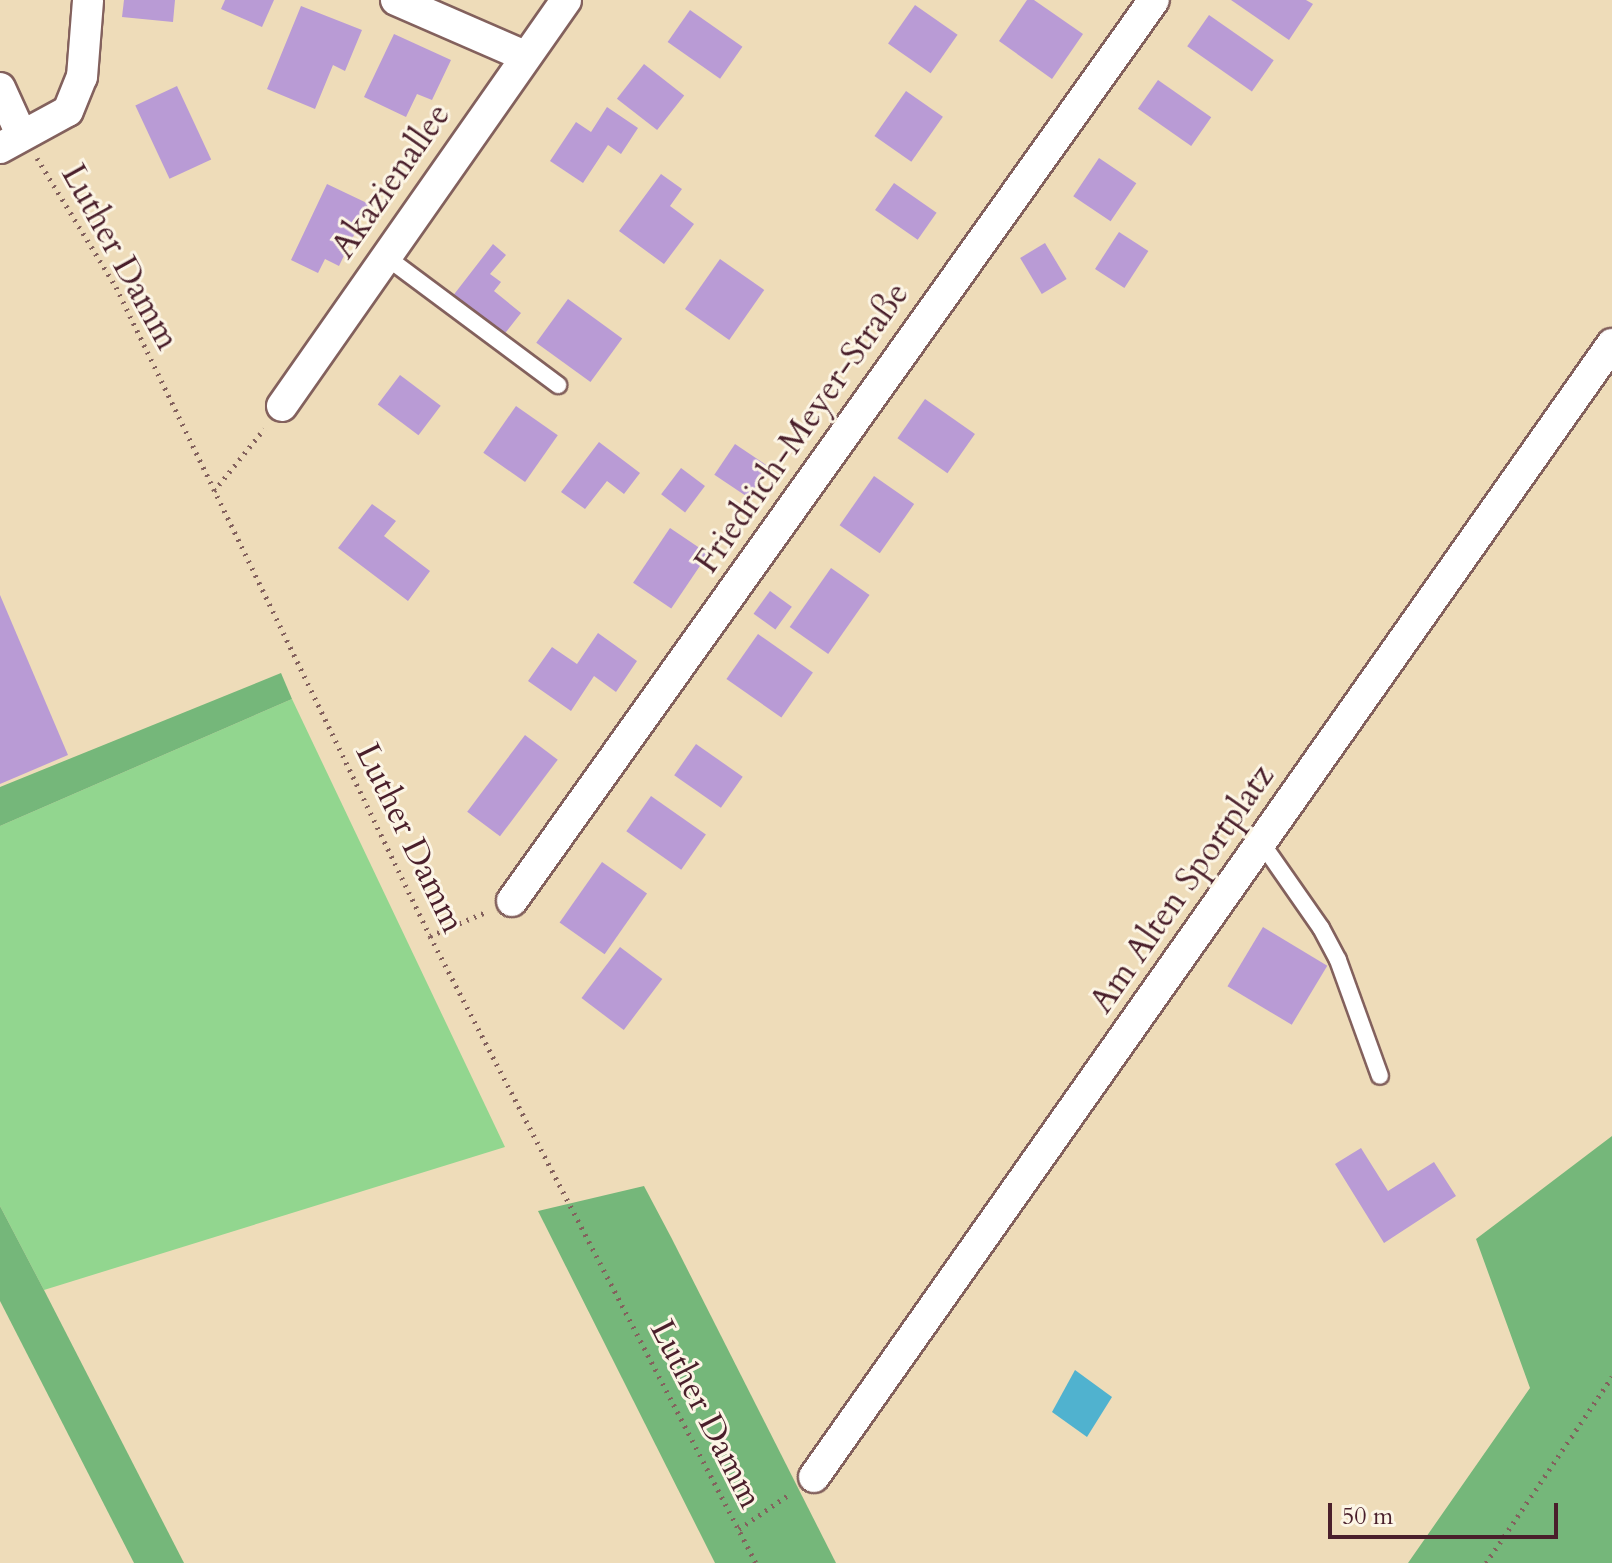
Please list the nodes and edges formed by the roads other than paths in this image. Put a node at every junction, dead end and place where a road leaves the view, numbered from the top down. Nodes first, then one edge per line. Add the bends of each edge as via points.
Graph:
1 (88, 0) edge
2 (396, 0) edge
3 (566, 0) edge
4 (1154, 0) edge
5 (525, 56) junction
6 (0, 88) edge
7 (17, 137) edge
8 (385, 256) junction
9 (1612, 344) edge
10 (558, 385) dead end
11 (282, 406) road end
12 (1261, 842) junction
13 (512, 901) road end
14 (1380, 1076) dead end
15 (814, 1477) road end

1 - 7 street via 82,77 68,111
2 - 5 street
3 - 5 street, Akazienallee
4 - 13 street, Friedrich-Meyer-Straße
5 - 8 street, Akazienallee
6 - 7 street
8 - 10 lane
8 - 11 street, Akazienallee
9 - 12 street, Am Alten Sportplatz
12 - 14 lane via 1338,960
12 - 15 street, Am Alten Sportplatz

